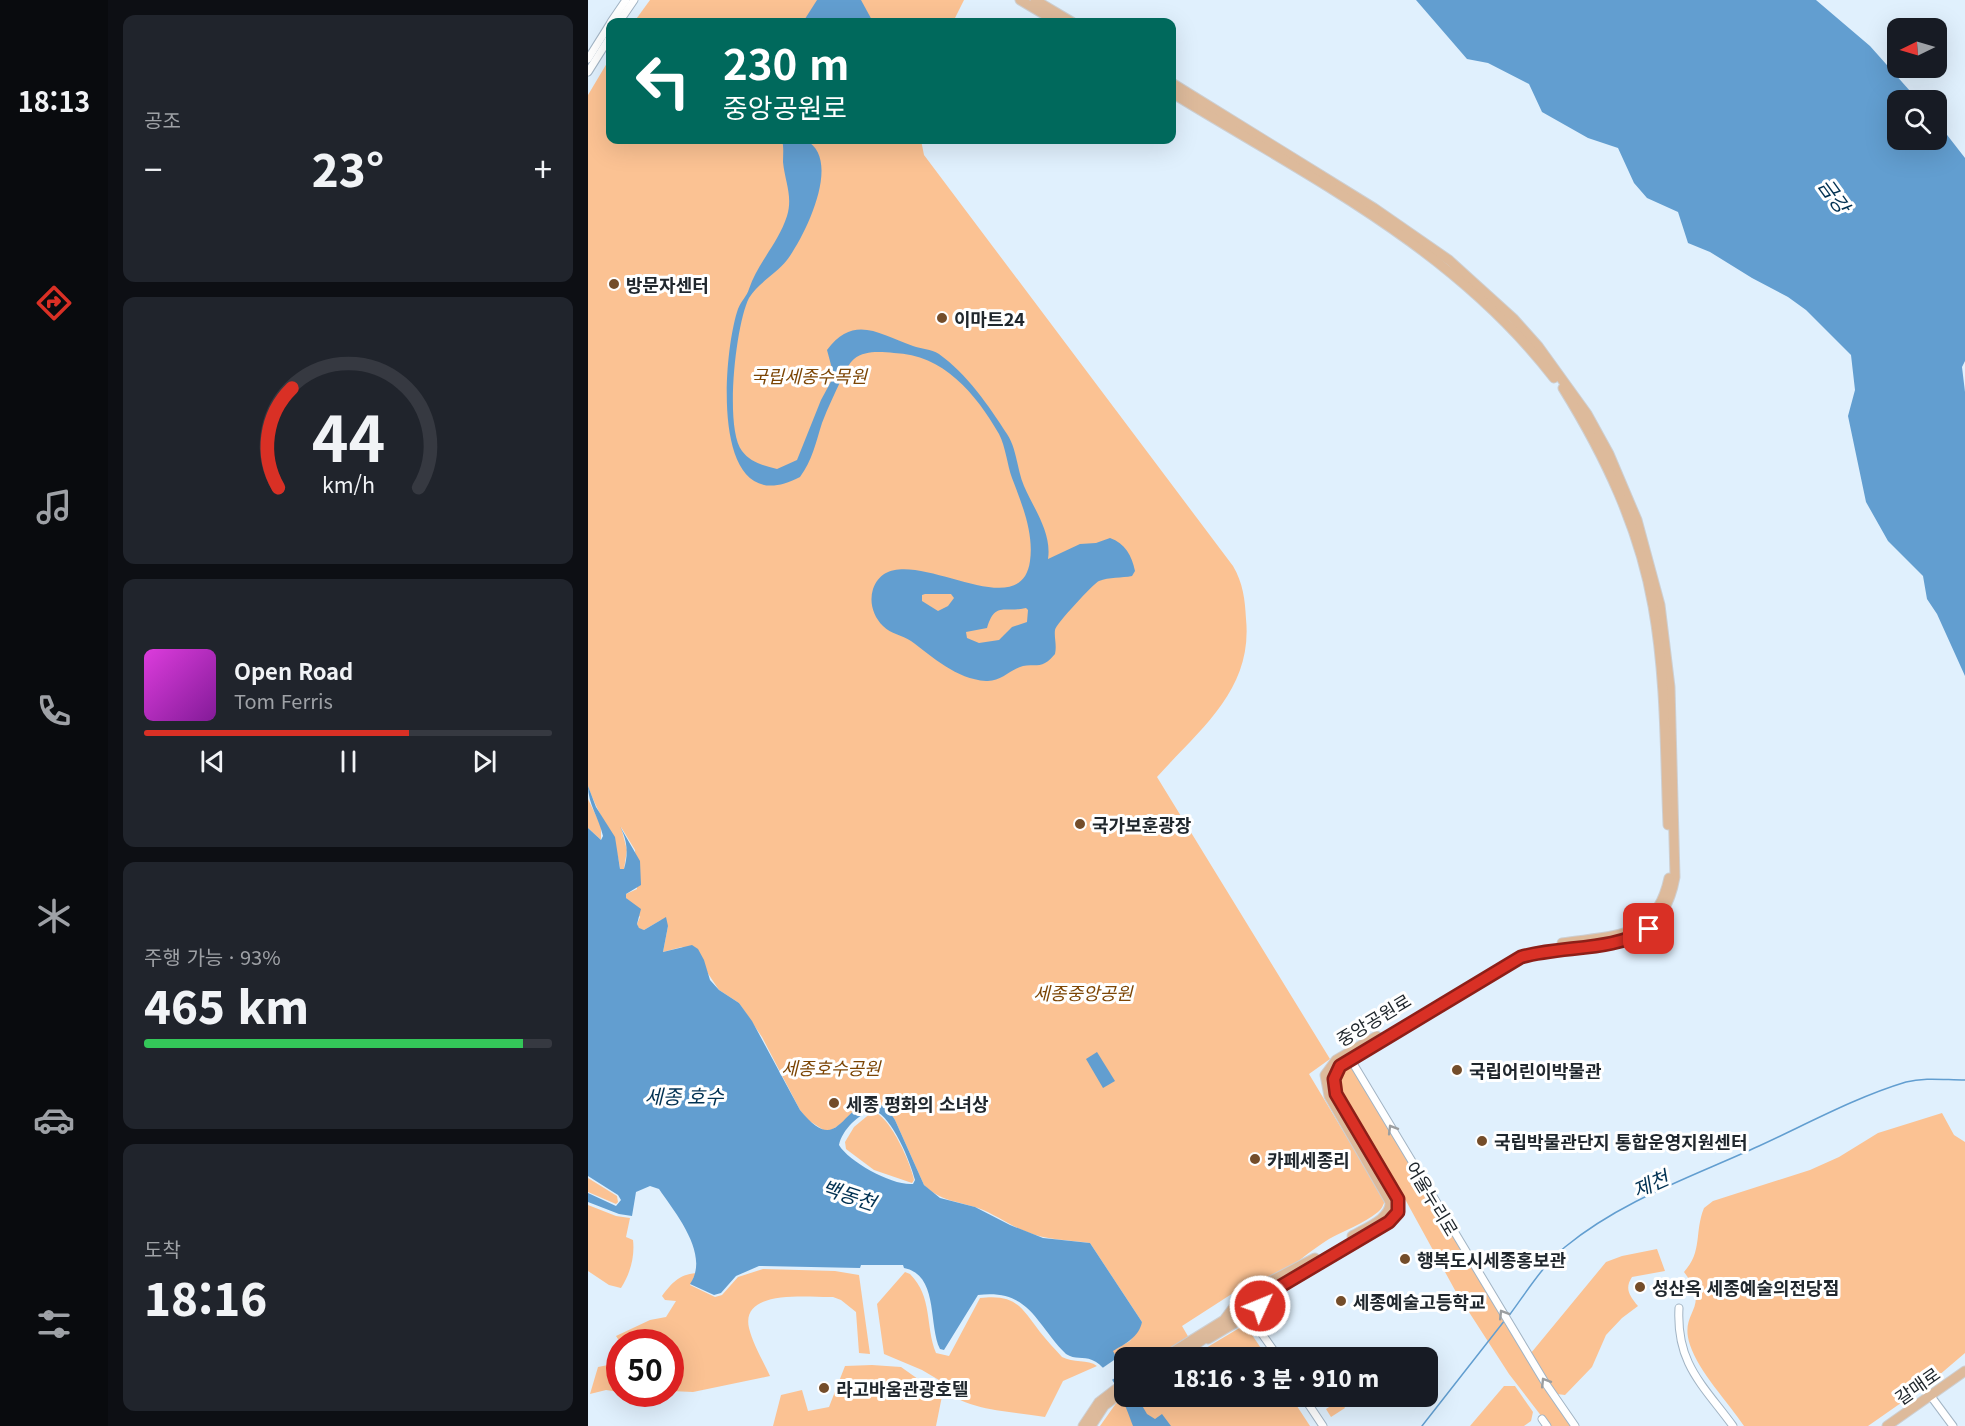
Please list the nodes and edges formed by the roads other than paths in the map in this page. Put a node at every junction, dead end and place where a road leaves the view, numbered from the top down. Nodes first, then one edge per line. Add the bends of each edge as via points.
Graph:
1 (626, 0) edge
2 (634, 0) edge
3 (1020, 0) edge
4 (1035, 0) edge
5 (614, 18) edge
6 (622, 18) edge
7 (1050, 18) edge
8 (1065, 18) edge
9 (606, 31) edge
10 (606, 43) edge
11 (588, 59) edge
12 (588, 72) edge
13 (1176, 85) edge
14 (1176, 95) edge
15 (1672, 852) junction
16 (1646, 927) junction
17 (1351, 1059) junction
18 (1269, 1293) junction
19 (1245, 1296) junction
20 (1236, 1306) junction
21 (1254, 1307) junction
22 (1679, 1308) dead end
23 (1244, 1315) junction
24 (1260, 1327) junction
25 (1203, 1340) junction
26 (1181, 1347) edge
27 (1192, 1347) edge
28 (1272, 1347) edge
29 (1965, 1371) edge
30 (1114, 1394) edge
31 (1930, 1395) junction
32 (1114, 1396) edge
33 (1310, 1407) edge
34 (1083, 1426) edge
35 (1091, 1426) edge
36 (1323, 1426) edge
37 (1575, 1426) edge
38 (1733, 1426) edge
39 (1887, 1426) edge
40 (1953, 1426) edge

1 - 5 street
2 - 6 street
3 - 7 main road
4 - 8 main road
9 - 11 street
10 - 12 street
13 - 15 main road via 1449,260 1513,318 1568,385 1619,476 1653,574 1667,655
14 - 15 main road via 1370,214 1444,265 1508,322 1562,388 1613,478 1646,575 1659,646
15 - 16 main road via 1672,877 1665,897
16 - 17 main road, 중앙공원로 via 1631,940 1616,944 1521,957
16 - 19 main road, 중앙공원로 via 1520,952 1331,1064 1325,1075 1326,1089 1387,1195 1390,1208 1384,1216 1262,1291
17 - 18 main road, 중앙공원로 via 1336,1072 1336,1094 1398,1199 1398,1212 1389,1222
37 -> 17 street, 어울누리로 via 1475,1269
18 - 21 main road, 중앙공원로
18 - 24 main road via 1260,1306
19 - 20 main road
19 - 21 main road via 1253,1300
20 - 23 main road
20 - 26 main road via 1224,1320
21 - 23 main road, 중앙공원로
21 - 24 main road
22 - 38 street via 1678,1329 1686,1361
23 - 24 main road
23 - 25 main road
24 - 25 main road via 1240,1320
24 - 28 street
25 - 27 main road
29 - 31 main road, 갈매로
30 - 34 main road via 1099,1402
31 - 39 main road, 갈매로
31 - 40 street
32 - 35 main road
33 - 36 street

